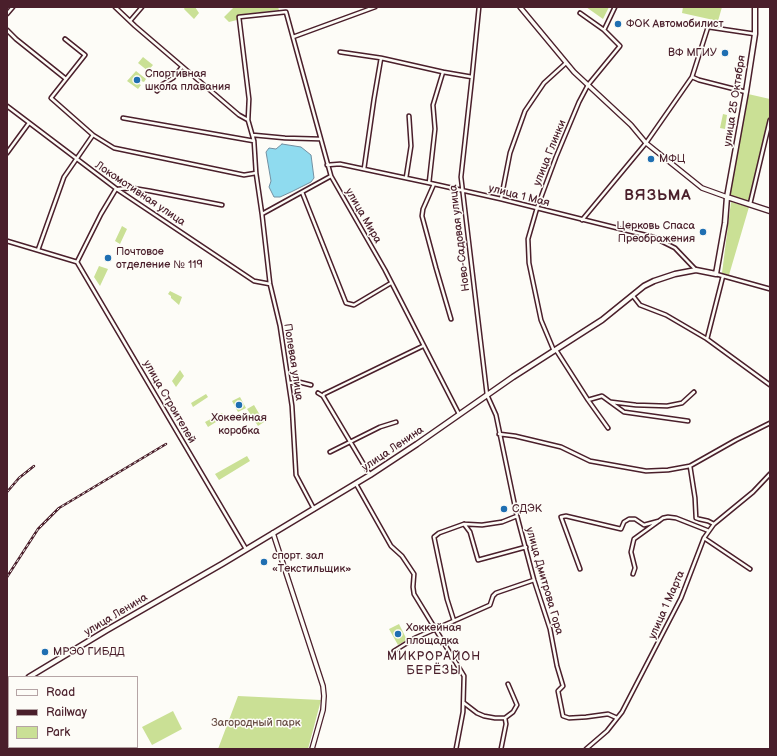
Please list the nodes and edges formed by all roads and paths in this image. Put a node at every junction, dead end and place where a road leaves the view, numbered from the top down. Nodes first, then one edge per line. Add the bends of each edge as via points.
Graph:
1 (13, 7) edge
2 (115, 7) edge
3 (142, 7) edge
4 (374, 7) edge
5 (479, 7) edge
6 (520, 7) edge
7 (615, 7) edge
8 (755, 7) edge
9 (286, 12) joint
10 (580, 13) dead end
11 (7, 14) edge
12 (130, 21) junction
13 (7, 30) edge
14 (604, 30) junction
15 (755, 34) junction
16 (293, 37) junction
17 (66, 39) dead end
18 (340, 52) dead end
19 (381, 58) junction
20 (566, 62) junction
21 (182, 67) junction
22 (443, 72) junction
23 (472, 77) junction
24 (692, 77) junction
25 (66, 79) junction
26 (588, 85) junction
27 (158, 91) dead end
28 (746, 92) junction
29 (7, 106) edge
30 (409, 116) dead end
31 (123, 118) dead end
32 (248, 120) junction
33 (770, 120) edge
34 (29, 123) junction
35 (93, 135) junction
36 (252, 135) junction
37 (320, 139) junction
38 (254, 141) junction
39 (646, 142) junction
40 (7, 153) edge
41 (76, 159) junction
42 (327, 165) junction
43 (364, 169) junction
44 (256, 173) junction
45 (331, 176) junction
46 (406, 178) junction
47 (429, 183) junction
48 (434, 184) junction
49 (117, 189) junction
50 (461, 190) junction
51 (302, 192) junction
52 (727, 197) junction
53 (500, 199) junction
54 (750, 204) junction
55 (222, 205) dead end
56 (537, 208) junction
57 (770, 211) edge
58 (262, 214) junction
59 (582, 220) junction
60 (7, 241) edge
61 (38, 250) junction
62 (77, 262) junction
63 (696, 270) junction
64 (716, 274) junction
65 (723, 276) junction
66 (390, 283) junction
67 (270, 284) junction
68 (770, 289) edge
69 (633, 296) junction
70 (451, 319) dead end
71 (707, 339) junction
72 (423, 346) junction
73 (555, 350) junction
74 (289, 383) junction
75 (310, 385) dead end
76 (770, 385) edge
77 (694, 392) dead end
78 (318, 393) dead end
79 (487, 395) junction
80 (323, 396) junction
81 (588, 400) junction
82 (611, 402) junction
83 (459, 414) junction
84 (688, 421) dead end
85 (396, 422) dead end
86 (770, 423) edge
87 (608, 428) dead end
88 (499, 434) junction
89 (351, 442) junction
90 (330, 452) dead end
91 (690, 466) junction
92 (770, 474) edge
93 (370, 475) junction
94 (356, 484) junction
95 (314, 508) junction
96 (517, 516) junction
97 (659, 521) junction
98 (464, 524) junction
99 (714, 524) junction
100 (709, 531) junction
101 (273, 533) junction
102 (704, 538) junction
103 (526, 547) junction
104 (246, 549) junction
105 (580, 569) dead end
106 (750, 569) dead end
107 (633, 574) dead end
108 (534, 580) junction
109 (454, 621) junction
110 (436, 628) junction
111 (394, 651) dead end
112 (31, 676) edge
113 (508, 684) dead end
114 (464, 702) junction
115 (505, 718) junction
116 (617, 718) junction
117 (312, 749) edge
118 (456, 749) edge
119 (501, 749) edge
120 (586, 749) edge

1 - 11 street
2 - 12 street
3 - 12 street
4 - 16 street
5 - 23 street, Ново-Садовая улица
6 - 20 street
7 - 14 street
8 - 15 main road, улица 25 Октября
9 - 16 street, улица Мира
9 - 32 street, Полевая улица via 239,17 249,99
10 - 14 street, улица Глинки
12 - 21 street
13 - 25 street
14 - 26 street, улица Глинки via 620,46
15 - 24 street via 708,27
15 - 28 main road, улица 25 Октября
16 - 37 street, улица Мира
17 - 25 street via 85,55
18 - 19 street
19 - 22 street
19 - 43 street
20 - 26 street
20 - 53 street via 544,83 526,111 510,153
21 - 27 street
21 - 32 street
22 - 23 street
22 - 47 street via 433,105 435,129
23 - 50 street, Ново-Садовая улица
24 - 28 street
24 - 39 street
25 - 35 street via 51,98
26 - 39 street
26 - 56 street, улица Глинки
28 - 52 main road, улица 25 Октября
29 - 34 street, Локомотивная улица
30 - 46 street via 411,146
31 - 38 street
32 - 36 street, Полевая улица
33 - 54 street
34 - 40 street
34 - 41 street, Локомотивная улица
35 - 41 street
35 - 44 street via 114,148 244,175
36 - 37 street
36 - 38 street, Полевая улица
37 - 42 street, улица Мира
38 - 44 street, Полевая улица
39 - 52 street via 702,188
39 - 59 street
41 - 49 street, Локомотивная улица
41 - 61 street via 64,177
42 - 43 street, улица 1 Мая via 340,164
42 - 45 street, улица Мира
43 - 46 street, улица 1 Мая
44 - 58 street, Полевая улица
45 - 51 street
45 - 66 street, улица Мира
46 - 47 street, улица 1 Мая
47 - 48 street, улица 1 Мая
48 - 50 street, улица 1 Мая
48 - 70 street via 422,216
49 - 55 street via 132,188
49 - 62 street via 101,214
49 - 67 street, Локомотивная улица via 254,281
50 - 53 street, улица 1 Мая
50 - 79 street, Ново-Садовая улица
51 - 58 street
51 - 66 street via 346,303 354,305
52 - 54 main road
52 - 64 main road, улица 25 Октября
53 - 56 street, улица 1 Мая
54 - 57 main road
56 - 59 street, улица 1 Мая
56 - 73 street, улица Глинки via 528,239 530,263 541,320
58 - 67 street, Полевая улица
59 - 63 street, улица 1 Мая via 653,237 675,248
60 - 61 street
61 - 62 street
62 - 104 street, улица Строителей
63 - 64 main road, улица Ленина
63 - 69 main road, улица Ленина via 654,281
64 - 65 street, улица Ленина
65 - 68 street, улица Ленина
65 - 71 street
66 - 72 street, улица Мира
67 - 74 street, Полевая улица
69 - 71 street via 640,306 666,315
69 - 73 main road, улица Ленина via 602,320
71 - 76 street
72 - 80 street
72 - 83 street, улица Мира
73 - 79 main road, улица Ленина
73 - 81 street, улица Глинки
74 - 75 street
74 - 95 street, Полевая улица via 296,475
77 - 82 street via 682,403 667,406
78 - 80 street
79 - 83 main road, улица Ленина
79 - 88 street, улица Дмитрова Гора via 496,415
80 - 89 street
81 - 82 street via 602,396
81 - 87 street, улица Глинки
82 - 84 street via 624,412
83 - 93 main road, улица Ленина
85 - 89 street
86 - 91 street
88 - 91 street via 561,447 590,461 646,471
88 - 96 street, улица Дмитрова Гора
89 - 90 street
89 - 93 street
91 - 99 street via 696,518
92 - 99 street, улица 1 Марта via 754,492
93 - 94 main road, улица Ленина
94 - 95 main road, улица Ленина
94 - 110 street via 391,546 402,556 414,574 414,594
95 - 101 main road, улица Ленина
96 - 98 street via 502,522
96 - 103 street, улица Дмитрова Гора
97 - 100 street via 668,517 676,518
97 - 105 street via 644,525 635,519 629,519 621,528 566,516 560,517
97 - 107 street via 634,539 631,552 635,568
98 - 103 street via 470,532 478,560
98 - 109 street via 434,537
99 - 100 street, улица 1 Марта
100 - 102 street, улица 1 Марта
101 - 104 main road, улица Ленина
101 - 117 street via 323,686 323,710
102 - 106 street
102 - 116 street, улица 1 Марта via 680,598 640,679
103 - 108 street, улица Дмитрова Гора
104 - 112 main road, улица Ленина
108 - 109 street via 496,593 490,605
108 - 116 street, улица Дмитрова Гора via 550,629 563,686 558,691 563,716 569,718 608,714
109 - 110 street
110 - 111 street
110 - 114 street via 464,676
113 - 115 street via 517,705
114 - 115 street via 484,716
114 - 118 street
115 - 119 street
116 - 120 street, улица 1 Марта

